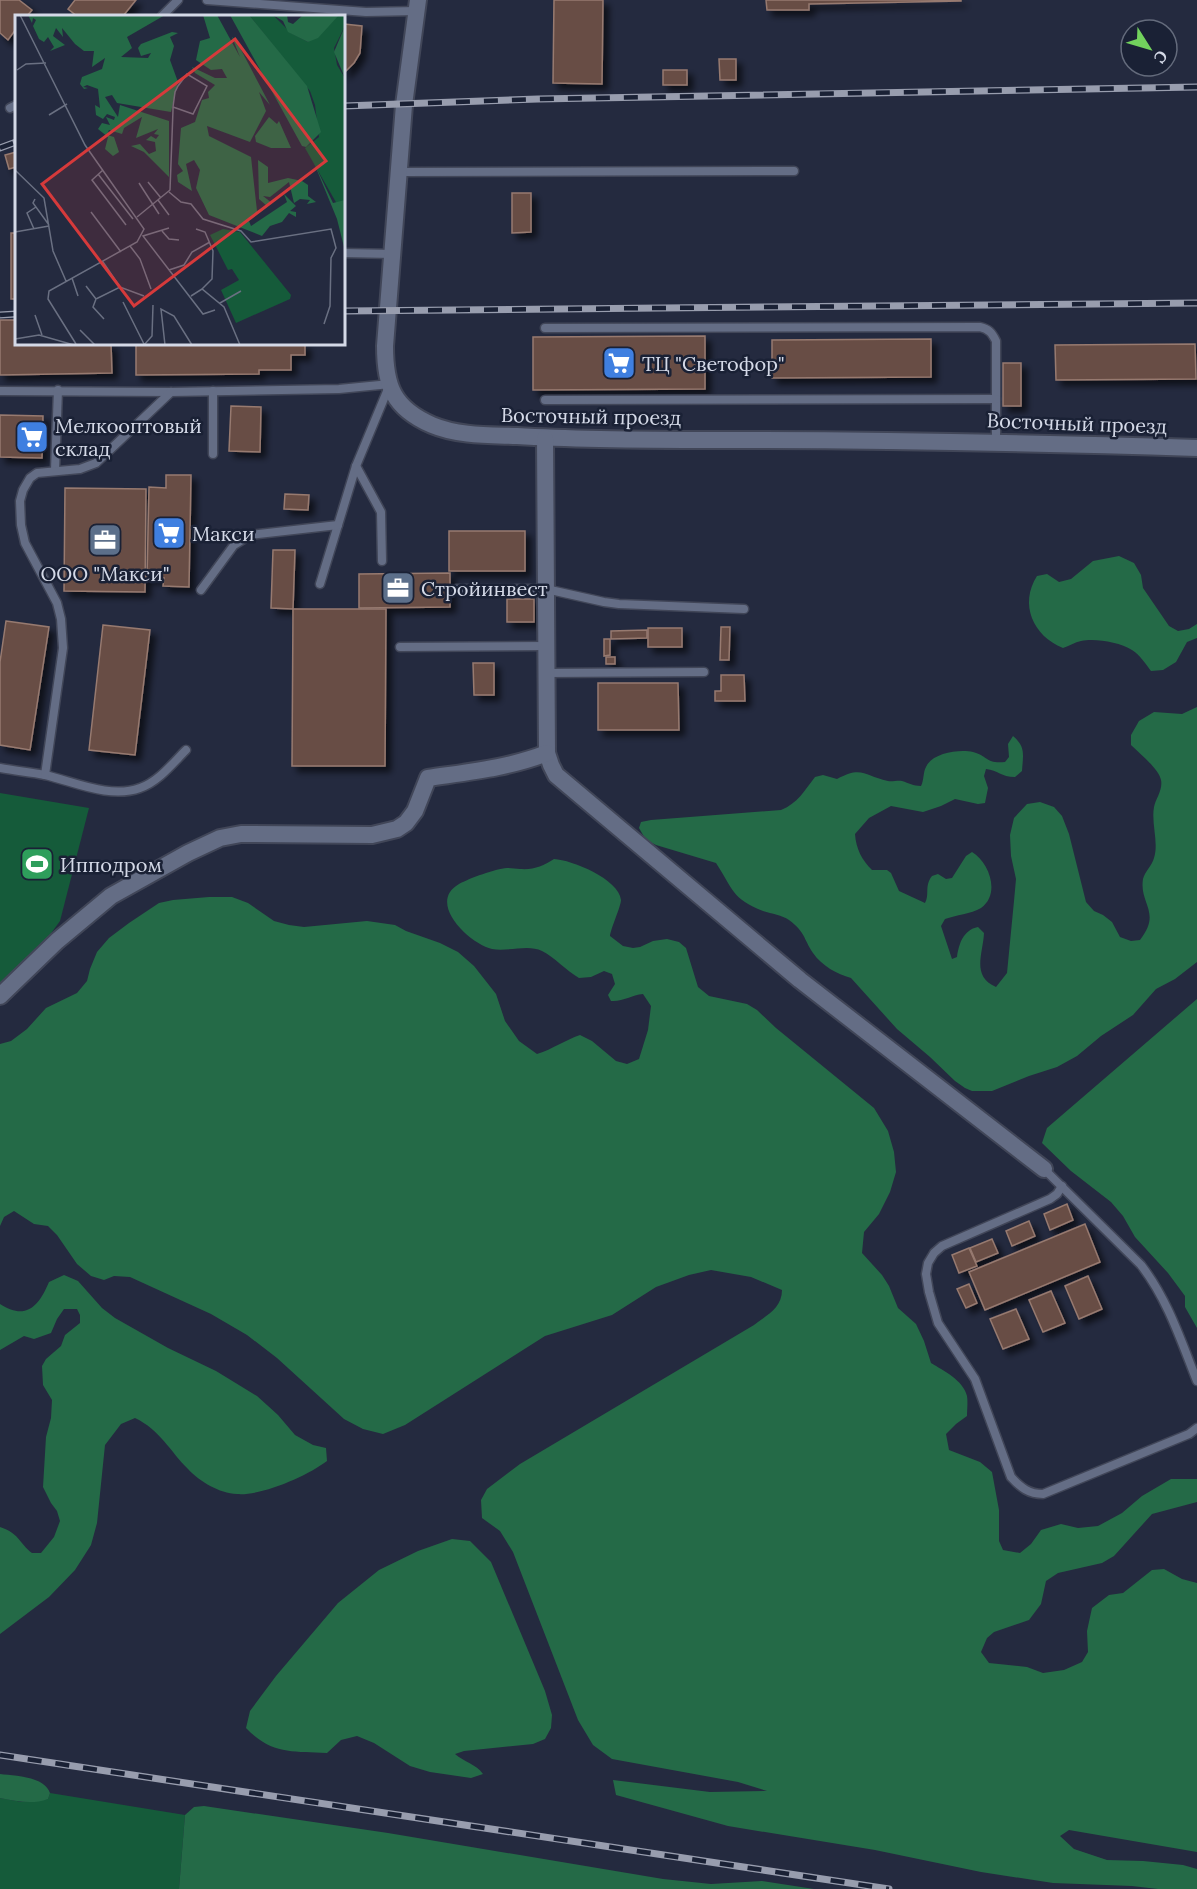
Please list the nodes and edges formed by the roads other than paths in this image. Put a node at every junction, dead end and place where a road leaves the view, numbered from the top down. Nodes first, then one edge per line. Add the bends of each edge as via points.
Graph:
1 (178, 0) edge
2 (207, 0) edge
3 (417, 6) edge
4 (163, 15) edge
5 (794, 171) dead end
6 (399, 172) junction
7 (345, 253) edge
8 (393, 254) junction
9 (545, 328) dead end
10 (390, 384) junction
11 (58, 390) junction
12 (0, 391) edge
13 (213, 391) junction
14 (171, 392) junction
15 (996, 399) junction
16 (545, 400) dead end
17 (545, 438) junction
18 (996, 442) junction
19 (1197, 448) edge
20 (213, 454) dead end
21 (356, 466) junction
22 (55, 470) junction
23 (338, 525) junction
24 (382, 561) dead end
25 (320, 584) dead end
26 (456, 589) dead end
27 (546, 589) junction
28 (201, 590) dead end
29 (744, 609) dead end
30 (546, 646) junction
31 (400, 647) dead end
32 (704, 672) dead end
33 (546, 673) junction
34 (186, 750) dead end
35 (547, 753) junction
36 (0, 768) edge
37 (45, 775) junction
38 (0, 996) edge
39 (1044, 1169) joint
40 (1062, 1186) junction
41 (1197, 1381) edge
42 (1197, 1428) edge

1 - 4 lane
2 - 3 lane via 366,12
3 - 6 street, Восточный проезд
5 - 6 lane
6 - 8 street, Восточный проезд
7 - 8 lane
8 - 10 street, Восточный проезд via 385,346 385,369
9 - 15 lane via 987,328 996,341
10 - 13 lane
10 - 17 street, Восточный проезд via 403,407 433,425 467,434
10 - 21 lane
11 - 12 lane
11 - 14 lane
11 - 22 lane
13 - 14 lane
13 - 20 lane
14 - 22 lane via 96,463 80,469
15 - 16 lane
15 - 18 lane
17 - 18 street, Восточный проезд
17 - 27 street
18 - 19 street, Восточный проезд
21 - 23 lane
21 - 24 lane via 381,512
22 - 37 lane via 30,478 20,501 25,543 62,619 63,648
23 - 25 lane
23 - 28 lane via 250,535 234,545
26 - 27 lane
27 - 29 lane via 619,604
27 - 30 street
30 - 31 lane
30 - 33 street
32 - 33 lane
33 - 35 street
34 - 37 lane via 155,780 140,788 97,789
35 - 38 street via 507,766 428,778 415,811 397,829 372,835 241,834 220,838 111,896
35 - 39 street via 556,774 800,980
36 - 37 lane
39 - 40 lane
40 - 41 lane via 1142,1265 1168,1307
40 - 42 lane via 1050,1199 942,1246 928,1263 926,1274 938,1323 975,1379 1011,1477 1032,1494 1043,1494

